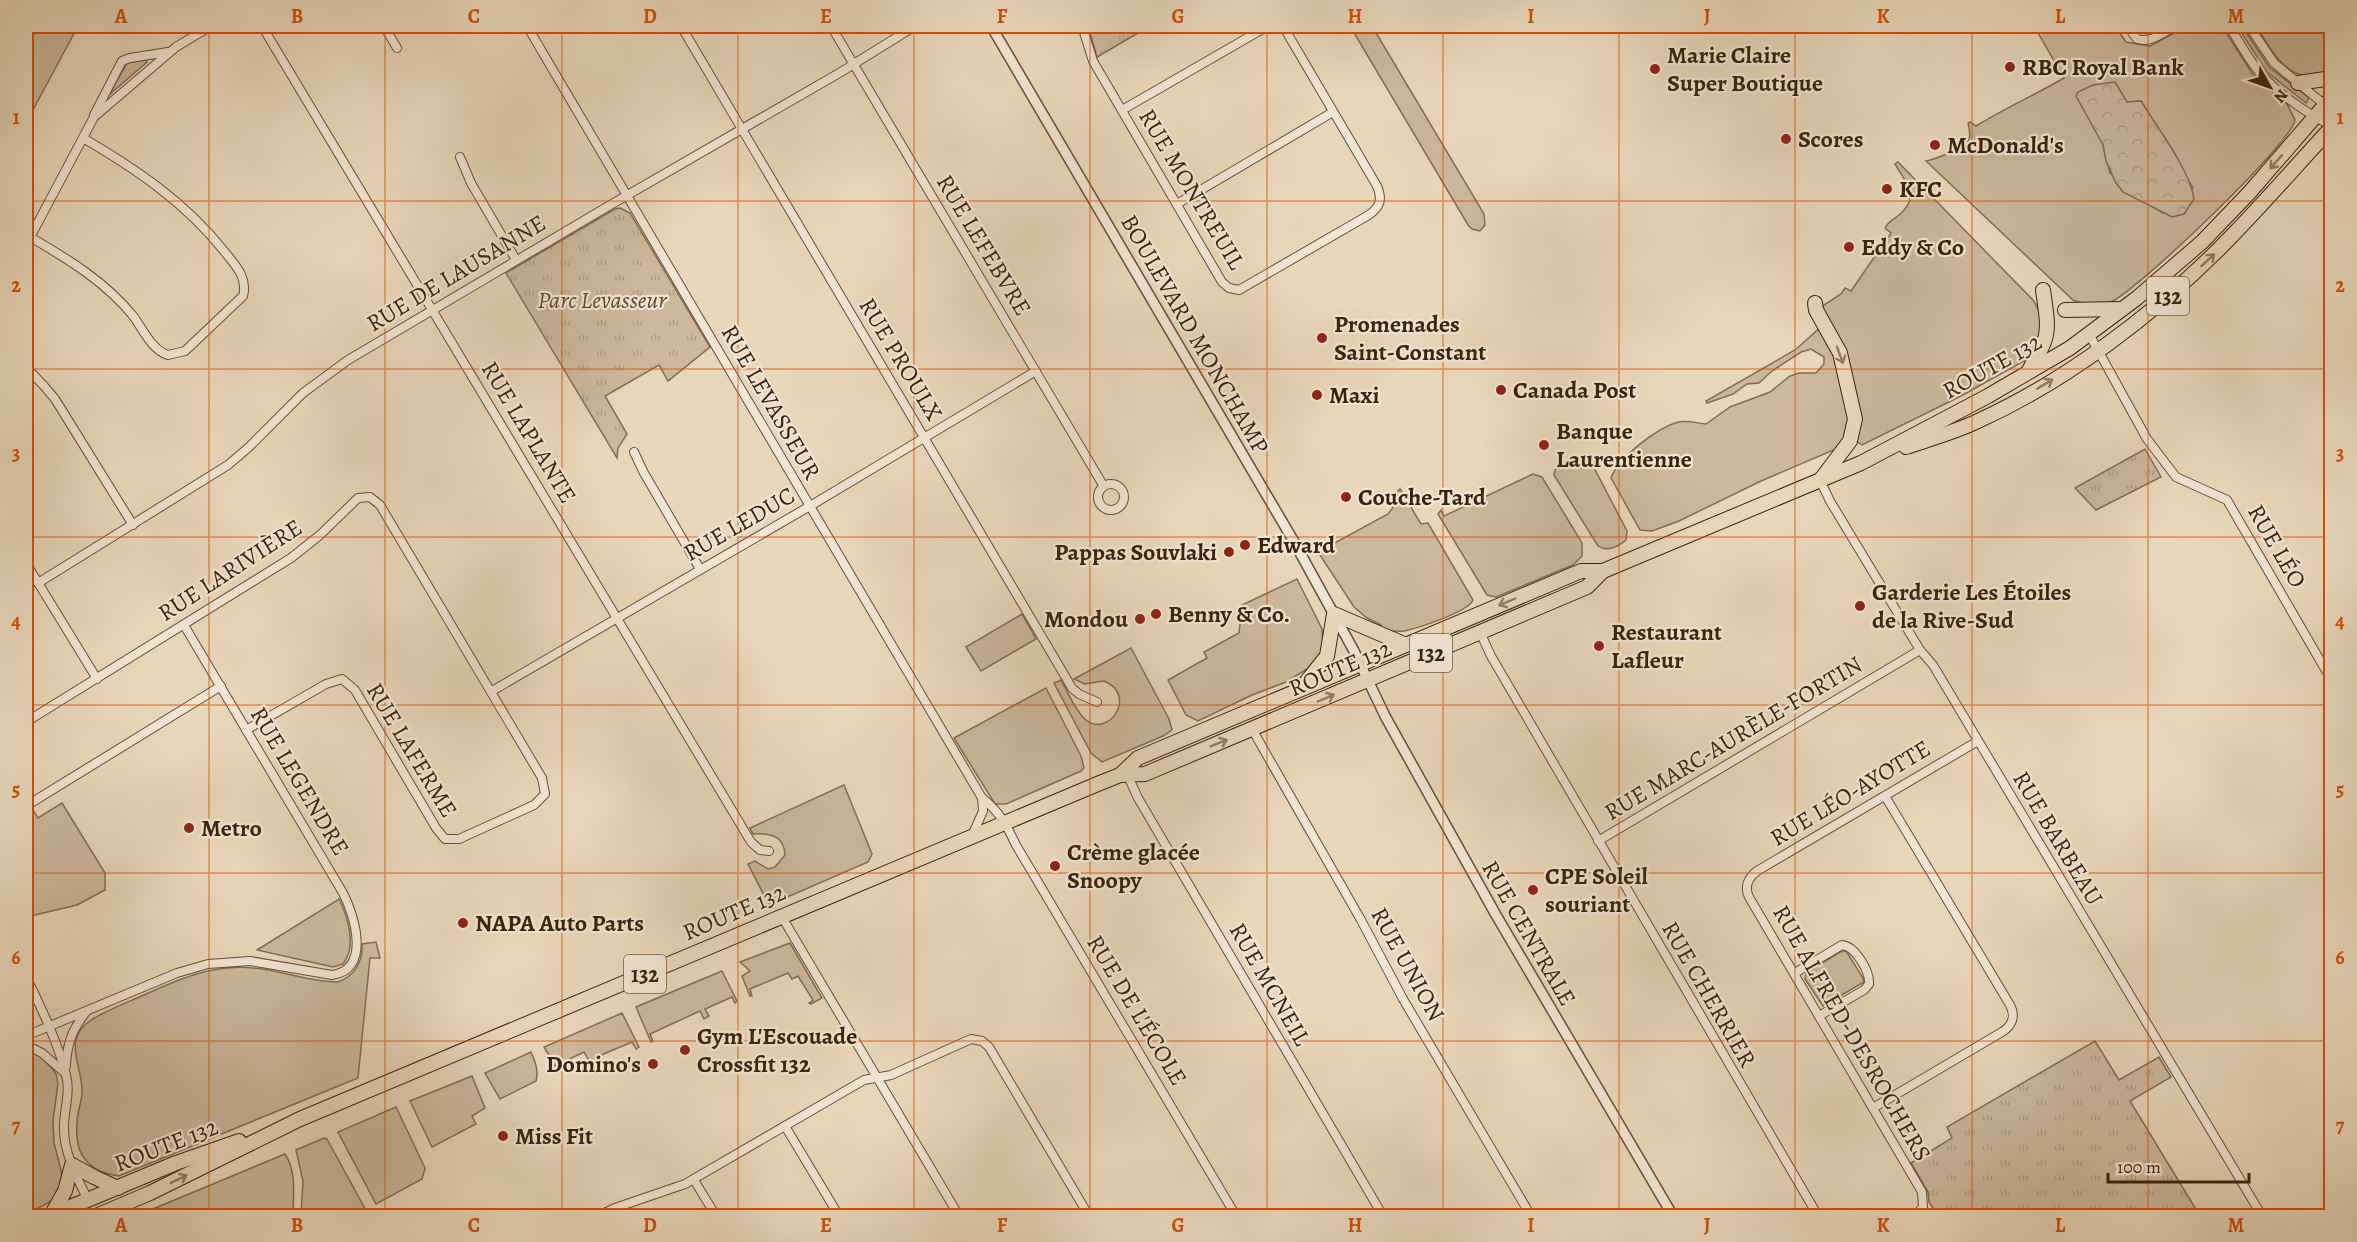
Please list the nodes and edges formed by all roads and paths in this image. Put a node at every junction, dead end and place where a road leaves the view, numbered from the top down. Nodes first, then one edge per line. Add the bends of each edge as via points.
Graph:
1 (211, 26) edge
2 (262, 26) edge
3 (384, 26) edge
4 (527, 26) edge
5 (681, 26) edge
6 (831, 26) edge
7 (915, 26) edge
8 (991, 26) edge
9 (1082, 26) edge
10 (1268, 26) edge
11 (1283, 26) edge
12 (2127, 26) edge
13 (2175, 26) edge
14 (2229, 26) edge
15 (2249, 26) edge
16 (397, 48) dead end
17 (170, 52) junction
18 (854, 64) junction
19 (2331, 78) edge
20 (2298, 83) junction
21 (2328, 101) edge
22 (1122, 110) junction
23 (1333, 112) junction
24 (94, 117) junction
25 (2314, 117) junction
26 (2331, 126) edge
27 (742, 129) junction
28 (83, 138) junction
29 (460, 157) dead end
30 (627, 196) junction
31 (1177, 204) junction
32 (28, 241) edge
33 (516, 260) junction
34 (2043, 290) dead end
35 (1815, 303) dead end
36 (2122, 309) junction
37 (433, 310) junction
38 (2065, 310) dead end
39 (2089, 334) junction
40 (2097, 350) junction
41 (26, 367) edge
42 (1036, 371) junction
43 (2027, 374) junction
44 (925, 437) junction
45 (634, 452) dead end
46 (1861, 463) junction
47 (1820, 480) junction
48 (1103, 485) dead end
49 (810, 506) junction
50 (133, 525) junction
51 (26, 563) edge
52 (700, 569) junction
53 (1603, 571) junction
54 (38, 583) junction
55 (1334, 614) junction
56 (617, 617) junction
57 (183, 625) junction
58 (1480, 632) junction
59 (1404, 644) junction
60 (1920, 650) junction
61 (1360, 664) junction
62 (97, 679) junction
63 (1368, 680) junction
64 (2331, 681) edge
65 (221, 686) junction
66 (1302, 688) junction
67 (492, 691) junction
68 (1097, 702) dead end
69 (26, 722) edge
70 (1252, 729) junction
71 (246, 730) junction
72 (1978, 741) junction
73 (1124, 773) junction
74 (545, 794) joint
75 (1885, 796) junction
76 (982, 798) junction
77 (26, 806) edge
78 (1006, 823) junction
79 (971, 837) junction
80 (1598, 841) junction
81 (769, 851) dead end
82 (1747, 884) joint
83 (782, 916) junction
84 (1795, 973) junction
85 (26, 977) edge
86 (87, 1010) junction
87 (1819, 1016) junction
88 (48, 1027) junction
89 (26, 1036) edge
90 (26, 1046) edge
91 (66, 1074) junction
92 (876, 1076) junction
93 (1873, 1108) junction
94 (300, 1119) junction
95 (785, 1126) junction
96 (72, 1165) junction
97 (694, 1180) junction
98 (118, 1188) junction
99 (88, 1200) junction
100 (135, 1201) junction
101 (50, 1216) edge
102 (96, 1216) edge
103 (123, 1216) edge
104 (598, 1216) edge
105 (716, 1216) edge
106 (839, 1216) edge
107 (959, 1216) edge
108 (1089, 1216) edge
109 (1236, 1216) edge
110 (1383, 1216) edge
111 (1531, 1216) edge
112 (1673, 1216) edge
113 (1818, 1216) edge
114 (1915, 1216) edge
115 (2262, 1216) edge

1 - 17 street
2 - 37 street, RUE LAPLANTE
3 - 16 street
4 - 30 street, RUE LEVASSEUR
5 - 27 street, RUE PROULX
6 - 18 street, RUE LEFEBVRE
7 - 18 street, RUE DE LAUSANNE
8 - 55 street, BOULEVARD MONCHAMP
9 - 22 street, RUE MONTREUIL via 1090,55
10 - 22 street
11 - 23 street, RUE MONTREUIL
12 - 13 street via 2134,37 2144,40
14 - 25 street via 2261,75
15 - 20 street via 2274,63
17 - 24 street
17 - 24 street via 122,61
18 - 27 street, RUE DE LAUSANNE
18 - 42 street, RUE LEFEBVRE
19 - 20 highway
20 - 21 street
21 - 25 highway, ROUTE 132 / 132
21 - 26 street
22 - 31 street, RUE MONTREUIL
23 - 31 street
23 - 31 street, RUE MONTREUIL via 1380,193 1378,208 1358,222 1249,286 1233,290 1222,282
24 - 28 street
25 - 26 street
25 -> 36 highway, ROUTE 132 / 132 via 2207,237
40 -> 26 highway, ROUTE 132 / 132 via 2137,321 2220,248
27 - 30 street, RUE DE LAUSANNE
27 - 44 street, RUE PROULX
28 - 32 street
28 - 32 street via 141,174 193,217 240,272 245,284 243,296 185,351 168,355 157,349 104,287 63,256
29 - 33 street
30 - 33 street, RUE DE LAUSANNE
30 - 49 street, RUE LEVASSEUR
33 - 37 street, RUE DE LAUSANNE
34 - 43 highway via 2047,334
35 -> 47 highway via 1840,353 1855,419 1850,441
36 - 38 highway
36 - 39 highway, ROUTE 132 / 132
37 - 50 street, RUE DE LAUSANNE via 326,375 233,461
37 - 56 street, RUE LAPLANTE
39 - 40 street, RUE LÉO
39 - 43 highway, ROUTE 132 / 132
46 -> 40 highway, ROUTE 132 / 132 via 1976,422
40 - 64 street, RUE LÉO via 2147,439 2176,477 2227,500
41 - 50 street via 55,399
42 - 44 street, RUE LEDUC
42 - 48 street, RUE LEFEBVRE
43 - 46 highway, ROUTE 132 / 132
44 - 49 street, RUE LEDUC
44 - 68 street, RUE PROULX via 1072,688
45 - 52 street
46 - 47 highway, ROUTE 132 / 132
47 - 53 highway, ROUTE 132 / 132
47 - 60 street, RUE BARBEAU
49 - 52 street, RUE LEDUC
49 - 76 street, RUE LEVASSEUR
50 - 54 street, RUE DE LAUSANNE
51 - 54 street
52 - 56 street, RUE LEDUC
53 - 58 highway, ROUTE 132 / 132 via 1587,587
53 -> 59 highway, ROUTE 132 / 132 via 1581,571
54 - 62 street
55 - 59 highway
55 - 61 street, BOULEVARD MONCHAMP
55 - 66 highway via 1327,656
56 - 67 street, RUE LEDUC
56 - 81 street, RUE LAPLANTE via 751,842 760,850
57 - 62 street, RUE LARIVIÈRE
57 - 65 street, RUE LEGENDRE
57 - 67 street, RUE LARIVIÈRE via 291,558 354,500 365,496 380,505
58 - 63 highway, ROUTE 132 / 132
58 - 80 street, RUE CHERRIER
59 - 61 highway, ROUTE 132 / 132
60 - 72 street, RUE BARBEAU
60 - 80 street, RUE MARC-AURÈLE-FORTIN
61 - 63 street, RUE CENTRALE
61 - 66 highway, ROUTE 132 / 132
62 - 69 street, RUE LARIVIÈRE
70 -> 63 highway, ROUTE 132 / 132
63 - 112 street, RUE CENTRALE via 1496,915
65 - 71 street, RUE LEGENDRE
65 - 77 street
66 - 73 highway, ROUTE 132 / 132 via 1138,758
67 - 74 street, RUE LARIVIÈRE via 542,778
73 -> 70 highway, ROUTE 132 / 132 via 1144,774
70 - 111 street, RUE UNION via 1403,999
71 - 74 street, RUE LAFERME via 326,684 342,679 355,690 445,839 459,839 534,805
71 - 86 street, RUE LEGENDRE via 346,899 356,932 352,965 332,975 260,962 220,962 177,973
72 - 75 street, RUE LÉO-AYOTTE
72 - 115 street, RUE BARBEAU
73 - 78 highway, ROUTE 132 / 132
73 - 110 street, RUE MCNEIL
75 - 82 street, RUE LÉO-AYOTTE via 1757,871
75 - 93 street via 2010,1005 2013,1018 2006,1030
76 - 78 street, RUE LEVASSEUR
76 - 79 street via 983,811
78 - 79 highway, ROUTE 132 / 132
78 - 109 street, RUE DE L'ÉCOLE
79 - 83 highway, ROUTE 132 / 132
80 - 113 street, RUE CHERRIER
82 - 84 street, RUE ALFRED-DESROCHERS via 1749,897
83 - 92 street
83 - 94 highway, ROUTE 132 / 132
84 - 87 street, RUE ALFRED-DESROCHERS
84 - 87 street via 1842,945 1854,951 1869,977 1864,990
85 - 88 street
86 - 88 street
86 - 91 street via 69,1039
87 - 93 street, RUE ALFRED-DESROCHERS
88 - 89 street
88 - 91 street
90 - 91 street via 42,1053
91 - 96 street via 64,1136
92 - 95 street
92 - 107 street
92 - 108 street via 891,1074 964,1041 986,1043
93 - 114 street, RUE ALFRED-DESROCHERS via 1922,1192 1924,1203
94 - 98 highway, ROUTE 132 / 132
100 -> 94 highway, ROUTE 132 / 132
95 - 97 street
95 - 106 street
96 - 98 highway
96 - 99 street
96 - 101 highway via 65,1191
97 - 104 street
97 - 105 street
98 - 99 highway, ROUTE 132 / 132
99 - 101 highway, ROUTE 132 / 132
99 - 102 street
100 - 102 highway, ROUTE 132 / 132
100 - 103 highway

